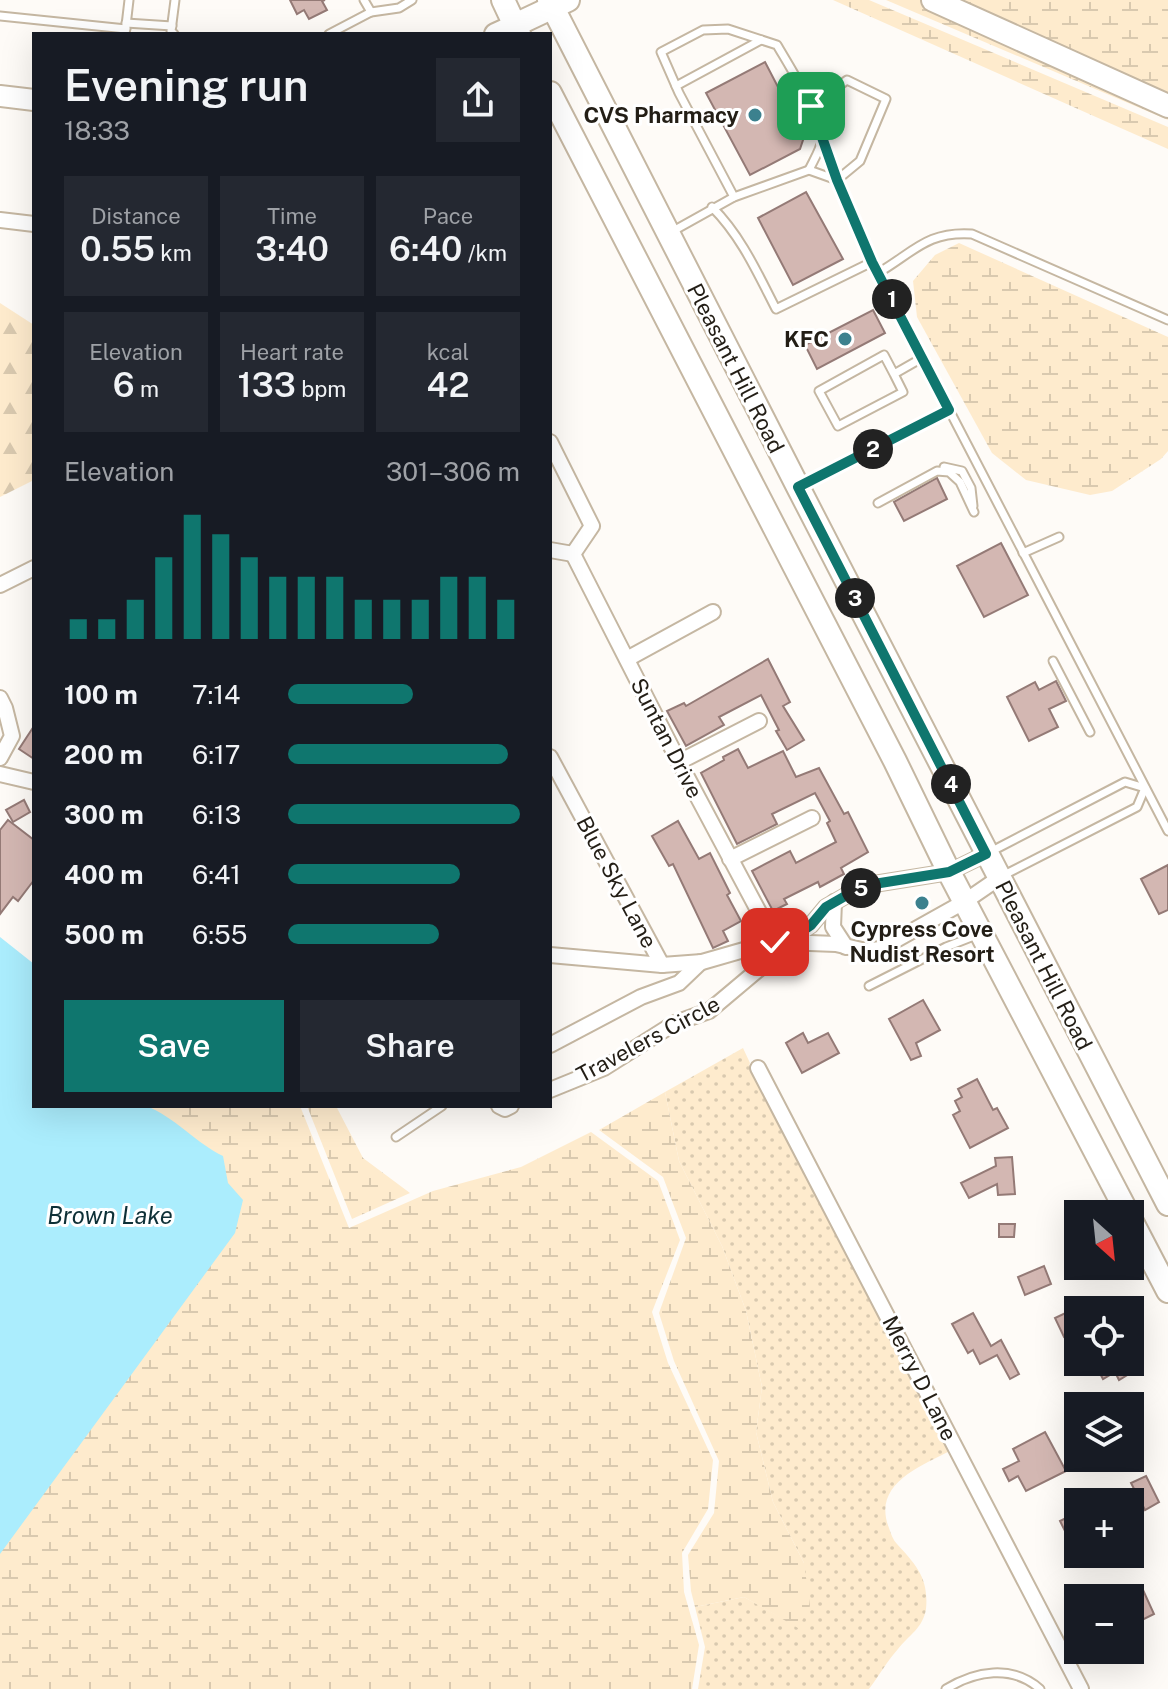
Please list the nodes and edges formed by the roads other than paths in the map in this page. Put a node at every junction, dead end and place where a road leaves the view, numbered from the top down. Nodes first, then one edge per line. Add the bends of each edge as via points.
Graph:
1 (129, 0) edge
2 (175, 0) edge
3 (364, 0) edge
4 (412, 0) edge
5 (503, 0) edge
6 (933, 0) edge
7 (557, 2) edge
8 (371, 12) junction
9 (0, 16) edge
10 (126, 29) edge
11 (173, 30) edge
12 (510, 31) edge
13 (333, 32) edge
14 (761, 40) junction
15 (676, 86) junction
16 (0, 96) edge
17 (552, 97) edge
18 (32, 100) edge
19 (811, 106) junction
20 (1168, 106) edge
21 (822, 139) junction
22 (809, 170) junction
23 (837, 180) junction
24 (734, 197) junction
25 (712, 207) junction
26 (0, 220) edge
27 (32, 224) edge
28 (668, 234) junction
29 (872, 262) junction
30 (878, 273) junction
31 (1168, 320) edge
32 (922, 358) junction
33 (894, 374) junction
34 (949, 410) junction
35 (552, 446) edge
36 (798, 487) junction
37 (878, 503) dead end
38 (974, 512) dead end
39 (1059, 537) dead end
40 (552, 550) edge
41 (1023, 553) junction
42 (573, 554) junction
43 (32, 569) edge
44 (0, 585) edge
45 (713, 612) dead end
46 (627, 659) junction
47 (1053, 661) dead end
48 (0, 698) edge
49 (759, 721) dead end
50 (1090, 732) dead end
51 (0, 758) edge
52 (552, 761) edge
53 (679, 762) junction
54 (0, 774) edge
55 (32, 782) edge
56 (1145, 788) junction
57 (812, 818) dead end
58 (1168, 831) edge
59 (986, 854) junction
60 (730, 859) junction
61 (949, 872) junction
62 (999, 878) junction
63 (834, 902) junction
64 (964, 902) junction
65 (981, 933) junction
66 (771, 943) junction
67 (846, 947) junction
68 (552, 955) edge
69 (702, 962) junction
70 (662, 965) junction
71 (869, 986) dead end
72 (552, 1044) edge
73 (758, 1068) dead end
74 (552, 1089) edge
75 (439, 1108) edge
76 (396, 1137) dead end
77 (1121, 1200) edge
78 (1168, 1204) edge
79 (1144, 1245) edge
80 (1168, 1291) edge
81 (946, 1689) edge
82 (1040, 1689) edge
83 (1081, 1689) edge

1 - 10 lane
2 - 11 lane
3 - 8 lane
4 - 8 lane via 399,8
5 - 12 main road
6 - 20 main road
7 - 12 main road
7 - 28 main road, Pleasant Hill Road
8 - 13 lane
9 - 10 lane
10 - 11 lane
14 - 15 lane
14 - 15 lane via 728,29 703,30 661,52
14 - 19 lane via 777,45
15 - 24 lane
16 - 18 street
17 - 61 main road, Pleasant Hill Road
19 - 21 lane
19 - 23 lane via 847,80 886,99 860,161
21 - 22 lane
21 - 23 lane
22 - 23 lane
22 - 24 lane
23 - 29 lane
24 - 25 lane
25 - 28 lane
25 - 29 lane via 730,225 776,309
26 - 27 street
28 - 36 main road, Pleasant Hill Road
29 - 30 lane
30 - 31 lane via 924,242 948,233 972,234
30 - 32 lane
32 - 33 lane
32 - 34 lane
33 - 33 lane via 903,392 838,426 819,391 884,355
34 - 36 lane
34 - 41 lane
35 - 42 street via 592,526
36 - 59 main road, Pleasant Hill Road
37 - 38 lane via 937,471 949,472 960,482
39 - 41 lane
40 - 42 street
41 - 56 lane
42 - 46 street, Suntan Drive
43 - 44 street
45 - 46 street
46 - 53 street, Suntan Drive
47 - 50 lane
48 - 51 street via 12,736
49 - 53 street
52 - 70 street, Blue Sky Lane
53 - 60 street, Suntan Drive
54 - 55 street
56 - 58 lane
56 - 59 lane via 1125,782
56 - 62 lane via 1137,807
57 - 60 street
59 - 61 street
59 - 62 main road, Pleasant Hill Road
60 - 66 street, Suntan Drive
61 - 63 street via 874,884
61 - 64 main road, Pleasant Hill Road
62 - 64 street
62 - 78 main road, Pleasant Hill Road
63 - 66 street via 796,935
63 - 67 street via 833,927
64 - 65 main road, Pleasant Hill Road
64 - 67 street via 880,949
65 - 71 lane
65 - 77 main road, Pleasant Hill Road
66 - 67 street
66 - 69 street
66 - 74 street, Travelers Circle via 759,969 709,1011 675,1023 604,1068
68 - 70 street
69 - 70 street
69 - 72 street via 679,983
73 - 83 street, Merry D Lane
75 - 76 lane
79 - 80 main road, Pleasant Hill Road
81 - 82 lane via 965,1677 1009,1673

